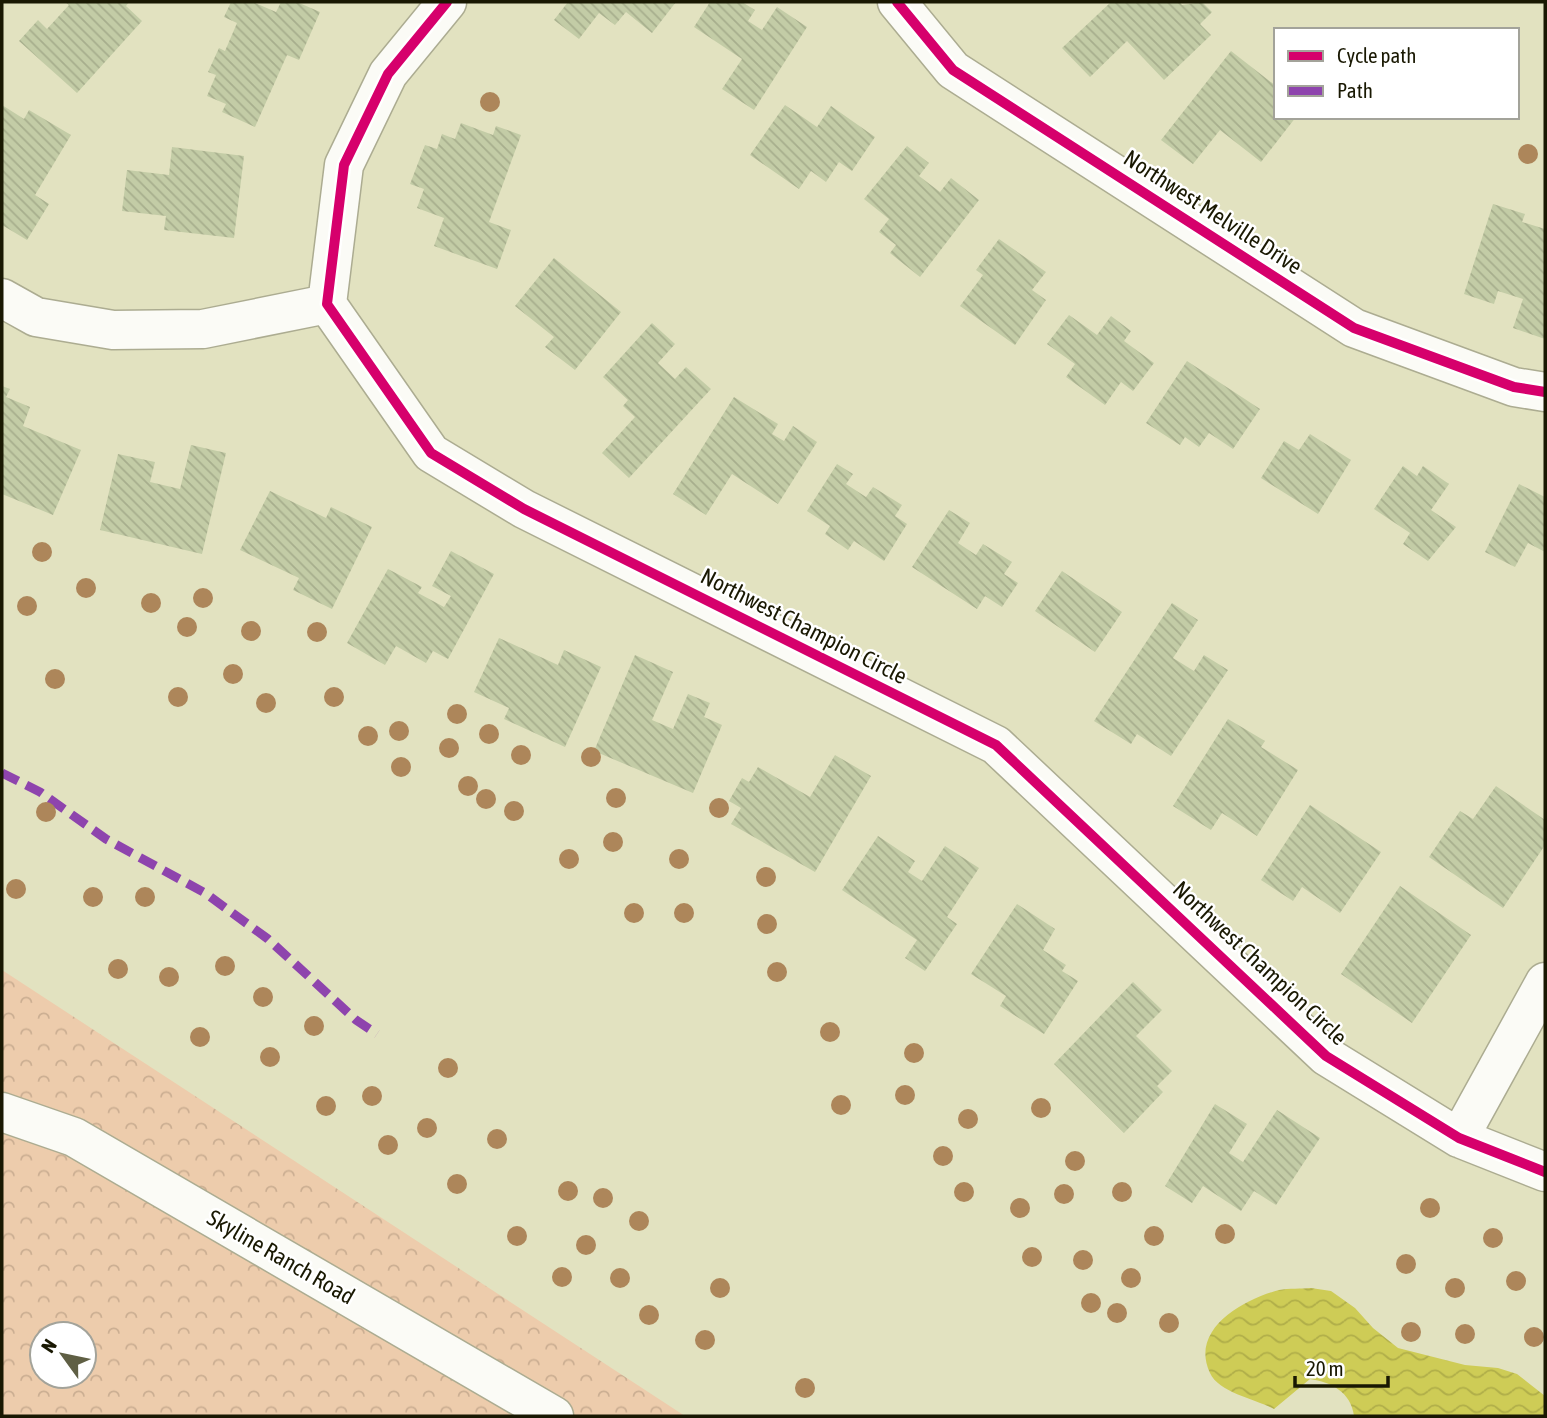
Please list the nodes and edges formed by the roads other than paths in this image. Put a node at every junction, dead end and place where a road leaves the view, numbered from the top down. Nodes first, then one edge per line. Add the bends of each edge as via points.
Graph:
1 (447, 2) edge
2 (897, 2) edge
3 (2, 298) edge
4 (327, 304) junction
5 (1545, 392) edge
6 (1545, 982) edge
7 (2, 1112) edge
8 (1459, 1138) junction
9 (1545, 1172) edge
10 (554, 1416) edge

1 - 4 street via 388,74 344,165
2 - 5 street, Northwest Melville Drive via 953,70 1354,328 1514,387
3 - 4 street via 36,317 113,330 203,329
4 - 8 street, Northwest Champion Circle via 431,453 524,509 996,745 1326,1056
6 - 8 street
7 - 10 street, Skyline Ranch Road via 74,1137
8 - 9 street, Northwest Champion Circle

